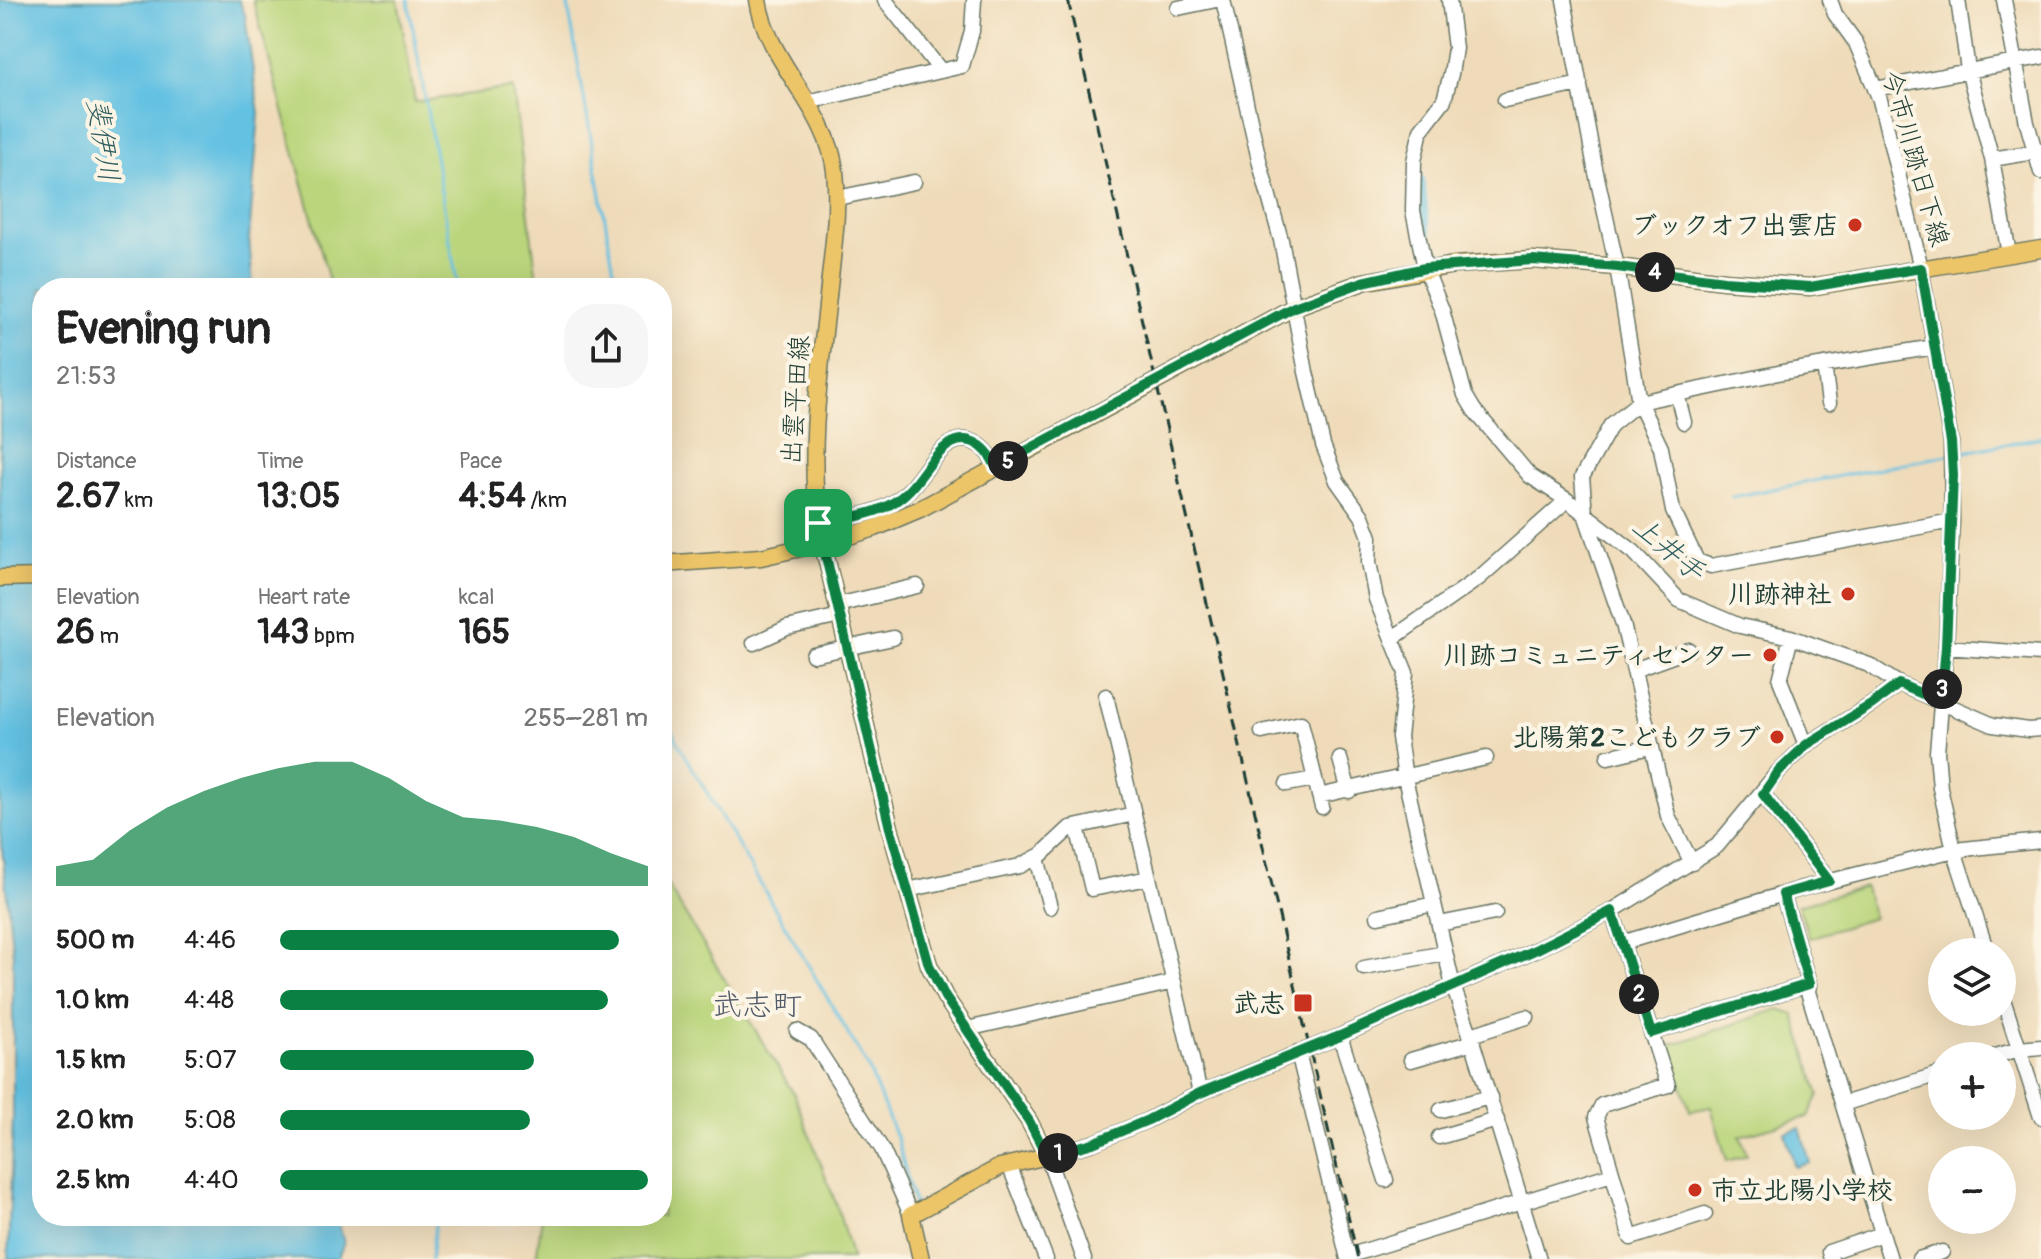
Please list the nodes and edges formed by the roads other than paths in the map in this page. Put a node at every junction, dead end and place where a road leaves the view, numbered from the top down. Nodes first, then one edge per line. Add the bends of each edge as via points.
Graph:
1 (758, 0) edge
2 (885, 0) edge
3 (974, 0) edge
4 (1216, 0) edge
5 (1223, 0) edge
6 (1450, 0) edge
7 (1564, 0) edge
8 (1830, 0) edge
9 (1958, 0) edge
10 (2004, 0) edge
11 (1178, 8) dead end
12 (2041, 57) edge
13 (2017, 61) junction
14 (1968, 70) junction
15 (941, 71) junction
16 (1580, 84) junction
17 (1875, 89) junction
18 (1505, 100) dead end
19 (807, 102) junction
20 (2039, 151) edge
21 (1992, 159) junction
22 (2041, 172) edge
23 (914, 182) dead end
24 (837, 198) junction
25 (2041, 249) edge
26 (2009, 254) junction
27 (1617, 267) junction
28 (1425, 268) junction
29 (1921, 268) junction
30 (1294, 307) junction
31 (1934, 347) junction
32 (1824, 365) junction
33 (1677, 394) junction
34 (1639, 402) junction
35 (1829, 403) dead end
36 (1684, 422) dead end
37 (996, 467) junction
38 (1567, 500) junction
39 (1585, 514) junction
40 (1952, 521) junction
41 (818, 523) junction
42 (672, 563) edge
43 (32, 577) edge
44 (0, 578) edge
45 (917, 586) dead end
46 (838, 610) junction
47 (1791, 637) junction
48 (893, 638) dead end
49 (1393, 638) junction
50 (754, 643) dead end
51 (1946, 647) junction
52 (847, 648) junction
53 (1689, 650) dead end
54 (2041, 654) edge
55 (813, 655) dead end
56 (1634, 670) junction
57 (1899, 684) junction
58 (1106, 696) dead end
59 (1941, 702) junction
60 (2041, 729) edge
61 (1262, 732) dead end
62 (1806, 745) junction
63 (1650, 747) junction
64 (1608, 757) dead end
65 (1486, 758) dead end
66 (1340, 759) dead end
67 (1405, 778) junction
68 (1315, 779) junction
69 (1287, 784) dead end
70 (1349, 791) junction
71 (1763, 794) junction
72 (1134, 814) junction
73 (1077, 827) junction
74 (2041, 841) edge
75 (1954, 850) junction
76 (1037, 858) junction
77 (1692, 863) junction
78 (1149, 878) junction
79 (1829, 881) junction
80 (907, 890) junction
81 (1783, 894) junction
82 (1434, 904) junction
83 (1050, 907) dead end
84 (1612, 911) junction
85 (1495, 913) dead end
86 (1378, 916) dead end
87 (1439, 924) junction
88 (1982, 938) edge
89 (1622, 943) junction
90 (1445, 953) junction
91 (1364, 968) dead end
92 (1174, 982) junction
93 (1809, 984) junction
94 (1453, 986) junction
95 (1527, 1017) dead end
96 (2012, 1026) edge
97 (967, 1029) junction
98 (797, 1031) dead end
99 (1651, 1033) junction
100 (1340, 1036) junction
101 (1472, 1039) junction
102 (2041, 1047) edge
103 (2019, 1049) junction
104 (2016, 1050) edge
105 (1298, 1052) junction
106 (1411, 1060) dead end
107 (1928, 1077) edge
108 (1200, 1093) junction
109 (1490, 1097) junction
110 (1843, 1104) junction
111 (1441, 1110) dead end
112 (2041, 1117) edge
113 (1497, 1120) junction
114 (1439, 1137) dead end
115 (1047, 1156) junction
116 (1009, 1165) junction
117 (1612, 1174) junction
118 (1386, 1180) dead end
119 (1522, 1201) junction
120 (916, 1213) junction
121 (1705, 1214) dead end
122 (1882, 1234) junction
123 (1942, 1252) dead end
124 (1348, 1258) edge
125 (921, 1259) edge
126 (1046, 1259) edge
127 (1084, 1259) edge
128 (1539, 1259) edge
129 (1831, 1259) edge
130 (1890, 1259) edge
131 (1919, 1259) edge

1 - 19 main road, 出雲平田線 via 777,53
2 - 15 street
3 - 15 street via 962,66
4 - 11 street
5 - 30 street
6 - 28 street via 1455,48 1451,74 1444,100 1421,130 1414,161 1413,211
7 - 16 street
8 - 17 street, 今市川跡日下線
9 - 14 street
10 - 13 street
12 - 13 street
13 - 14 street
13 - 20 street via 2027,123
14 - 17 street
14 - 21 street
15 - 19 street
16 - 18 street
16 - 27 street
17 - 29 street, 今市川跡日下線
19 - 24 main road, 出雲平田線 via 834,166
20 - 21 street
20 - 22 street
21 - 26 street
23 - 24 street
24 - 41 main road, 出雲平田線 via 814,412
25 - 26 main road
26 - 29 main road
27 - 28 main road via 1533,260
27 - 29 main road via 1810,287
27 - 34 street
28 - 30 main road via 1363,282
28 - 38 street via 1474,410 1530,476
29 - 31 street, 今市川跡日下線
30 - 37 main road
30 - 49 street via 1323,445 1370,537 1376,599
31 - 32 street
31 - 40 street, 今市川跡日下線 via 1951,442
32 - 33 street
32 - 35 street
33 - 34 street
33 - 36 street
34 - 39 street via 1611,425 1582,477
34 - 40 street via 1661,448 1673,511 1697,561 1711,566
37 - 41 street via 982,445 949,444 906,495 888,506
37 - 42 main road, bridge via 920,509 836,540 761,557
38 - 39 street
38 - 49 street via 1479,578
39 - 47 street via 1634,552 1679,600 1740,626
39 - 56 street
40 - 51 street, 今市川跡日下線
41 - 46 main road, 出雲平田線
43 - 44 main road
45 - 46 street
46 - 50 street
46 - 52 main road, 出雲平田線
47 - 57 street via 1869,665
47 - 62 street via 1780,680
48 - 52 street
49 - 67 street via 1406,673 1399,737
51 - 54 street
51 - 59 street, 今市川跡日下線
52 - 55 street
52 - 80 main road, 出雲平田線
53 - 56 street
56 - 63 street
57 - 59 street
57 - 62 street
58 - 72 street
59 - 60 street via 1993,725
59 - 75 street, 今市川跡日下線 via 1940,788
61 - 68 street via 1301,723
62 - 71 street
63 - 64 street
63 - 77 street via 1668,816
65 - 67 street
66 - 70 street
67 - 70 street
67 - 82 street
68 - 69 street
68 - 70 street via 1320,802
71 - 77 street via 1717,846
71 - 79 street
72 - 73 street
72 - 78 street
73 - 76 street
73 - 78 street via 1092,889
74 - 75 street
75 - 79 street
75 - 88 street, 今市川跡日下線
76 - 80 street
76 - 83 street
77 - 84 street
78 - 92 street
79 - 81 street
80 - 97 main road, 出雲平田線 via 929,965
81 - 89 street
81 - 93 street
82 - 86 street
82 - 87 street
84 - 89 street
84 - 94 street
85 - 87 street
87 - 90 street
89 - 99 street
90 - 91 street
90 - 94 street
92 - 97 street
92 - 108 street
93 - 99 street
93 - 110 street
94 - 100 street
94 - 101 street
95 - 101 street
96 - 103 street
97 - 115 main road, 出雲平田線
98 - 120 street via 811,1039
99 - 117 street via 1668,1085 1602,1105 1596,1117
100 - 105 street
100 - 118 street
101 - 106 street
101 - 109 street
102 - 103 street
103 - 104 street
103 - 112 street
105 - 108 street
105 - 124 street
107 - 110 street
108 - 115 street via 1093,1143
109 - 111 street
109 - 113 street
110 - 122 street
113 - 114 street
113 - 119 street
115 - 116 main road
115 - 127 street
116 - 120 main road
116 - 126 street
117 - 119 street
117 - 121 street via 1631,1238
119 - 124 street
119 - 128 street
120 - 125 main road
122 - 129 street via 1829,1252
122 - 130 street
123 - 131 street

